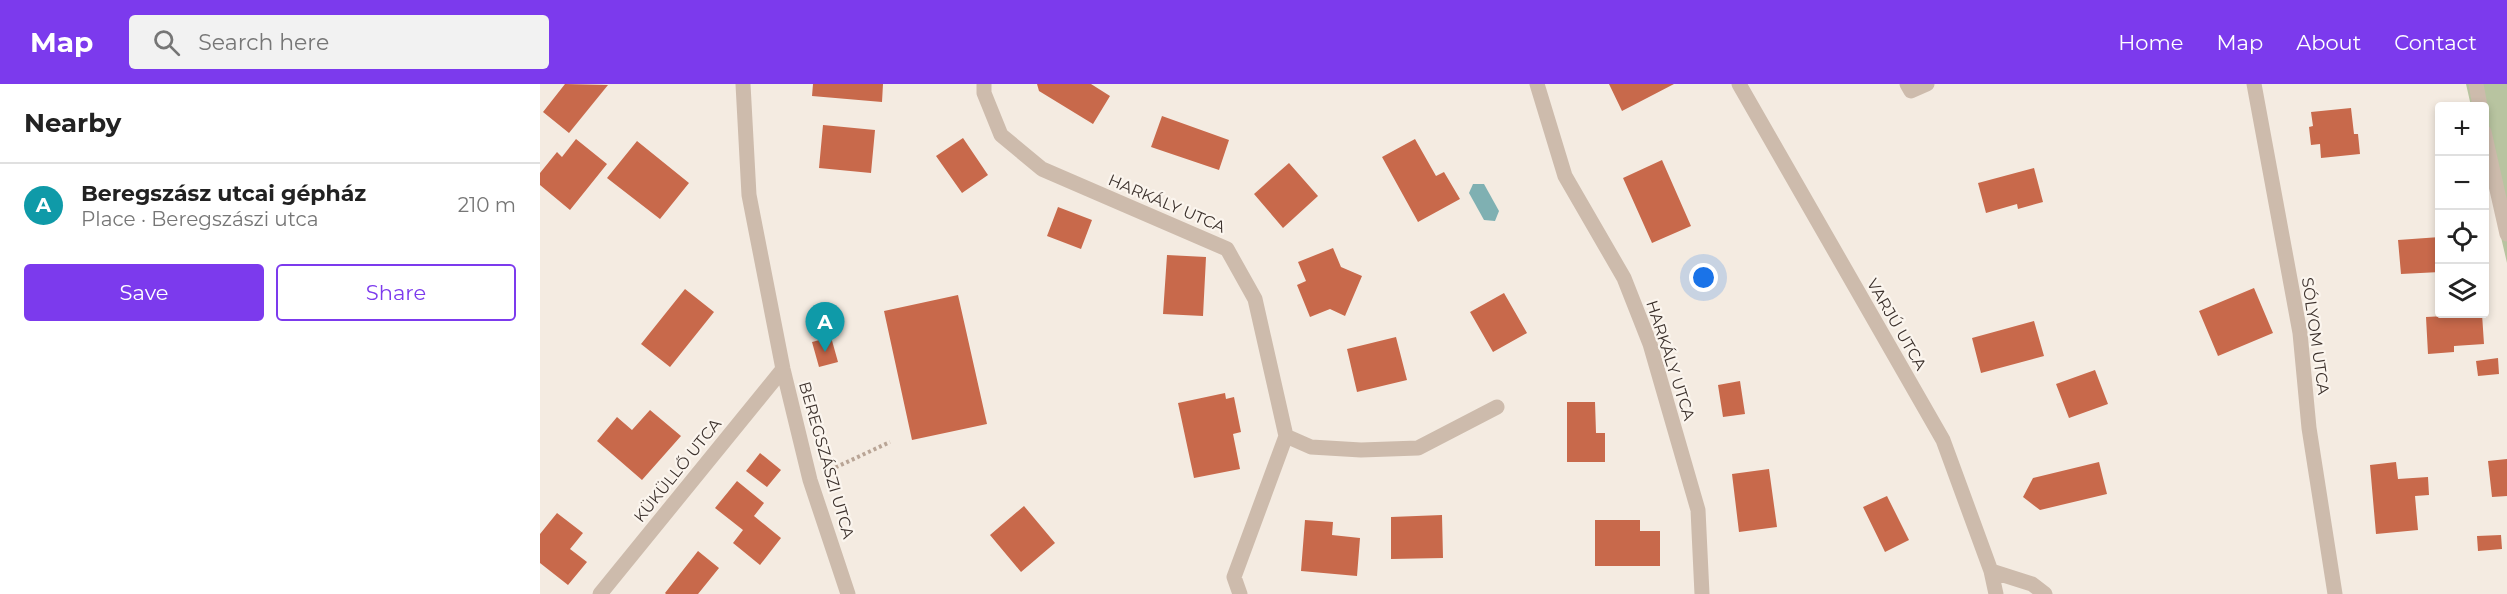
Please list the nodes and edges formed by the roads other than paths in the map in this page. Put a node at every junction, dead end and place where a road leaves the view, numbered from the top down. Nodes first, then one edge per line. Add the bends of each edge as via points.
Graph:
1 (743, 84) edge
2 (984, 84) edge
3 (1537, 84) edge
4 (1739, 84) edge
5 (1907, 84) edge
6 (1927, 84) edge
7 (2254, 84) edge
8 (2476, 84) edge
9 (2479, 102) edge
10 (2489, 154) edge
11 (2507, 234) edge
12 (783, 369) junction
13 (1497, 407) dead end
14 (1286, 436) junction
15 (1991, 571) junction
16 (600, 594) edge
17 (848, 594) edge
18 (1240, 594) edge
19 (1702, 594) edge
20 (1996, 594) edge
21 (2045, 594) edge
22 (2335, 594) edge

1 - 12 street, BEREGSZÁSZI UTCA via 749,195
2 - 14 street, HARKÁLY UTCA via 1001,135 1042,168 1227,249 1255,299
3 - 19 street, HARKÁLY UTCA via 1565,176 1624,278 1650,344 1698,510
4 - 15 street, VARJÚ UTCA via 1943,440
5 - 6 street via 1911,91
7 - 22 street, SÓLYOM UTCA via 2300,333 2309,428
8 - 9 street
10 - 11 street
12 - 16 street, KÜKÜLLŐ UTCA
12 - 17 street, BEREGSZÁSZI UTCA via 810,480
13 - 14 street via 1418,448 1311,447
14 - 18 street via 1234,577
15 - 20 street, VARJÚ UTCA
15 - 21 street via 2032,584

